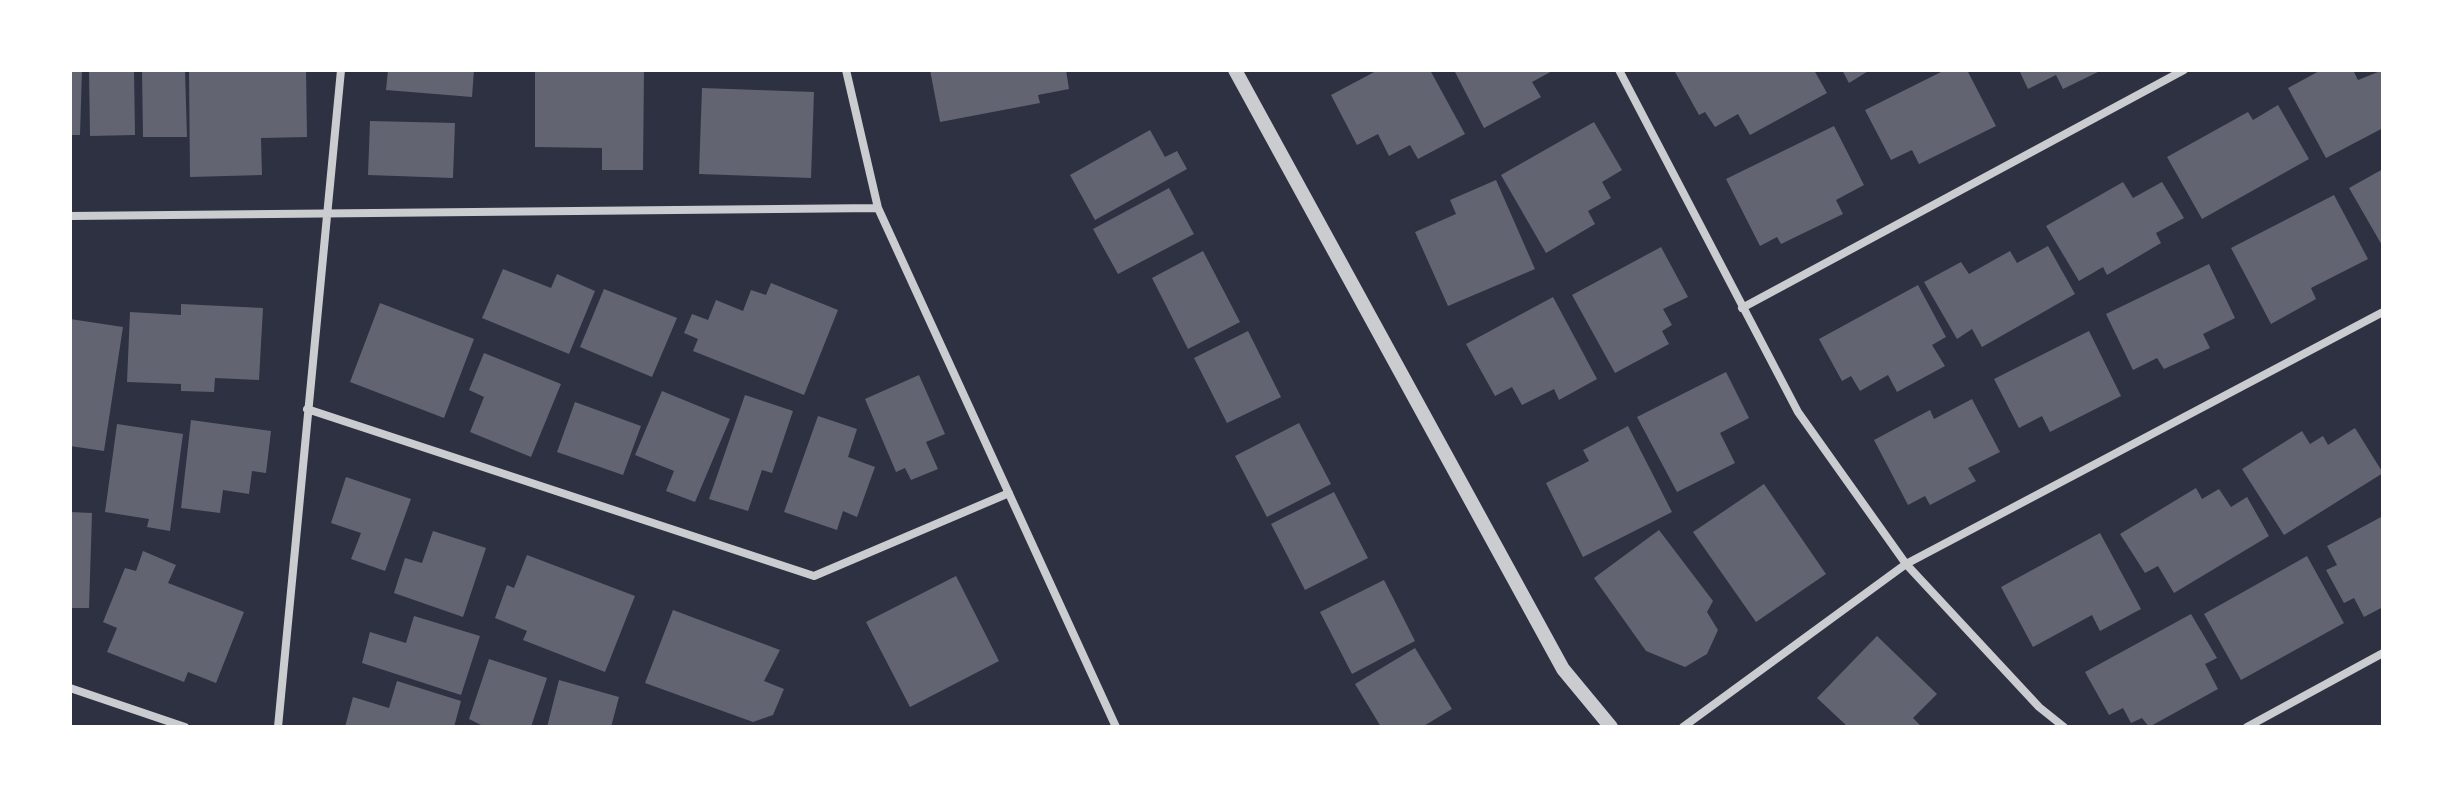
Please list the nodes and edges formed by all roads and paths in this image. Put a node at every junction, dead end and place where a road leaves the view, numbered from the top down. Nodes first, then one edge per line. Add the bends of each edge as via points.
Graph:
1 (341, 70) edge
2 (846, 70) edge
3 (1235, 70) edge
4 (1619, 70) edge
5 (2184, 70) edge
6 (878, 208) junction
7 (70, 216) edge
8 (327, 216) junction
9 (1742, 308) junction
10 (2383, 312) edge
11 (307, 409) junction
12 (1009, 493) junction
13 (1906, 564) junction
14 (2383, 653) edge
15 (70, 688) edge
16 (185, 727) edge
17 (278, 727) edge
18 (1116, 727) edge
19 (1611, 727) edge
20 (1683, 727) edge
21 (2064, 727) edge
22 (2247, 727) edge

1 - 8 street
2 - 6 street
3 - 19 street via 1563,669
4 - 9 street
5 - 9 street
6 - 8 street
6 - 12 street
7 - 8 street
8 - 11 street
9 - 13 street via 1798,412
10 - 13 street
11 - 12 street via 814,576
11 - 17 street
12 - 18 street
13 - 20 street
13 - 21 street via 2039,707
14 - 22 street
15 - 16 street

